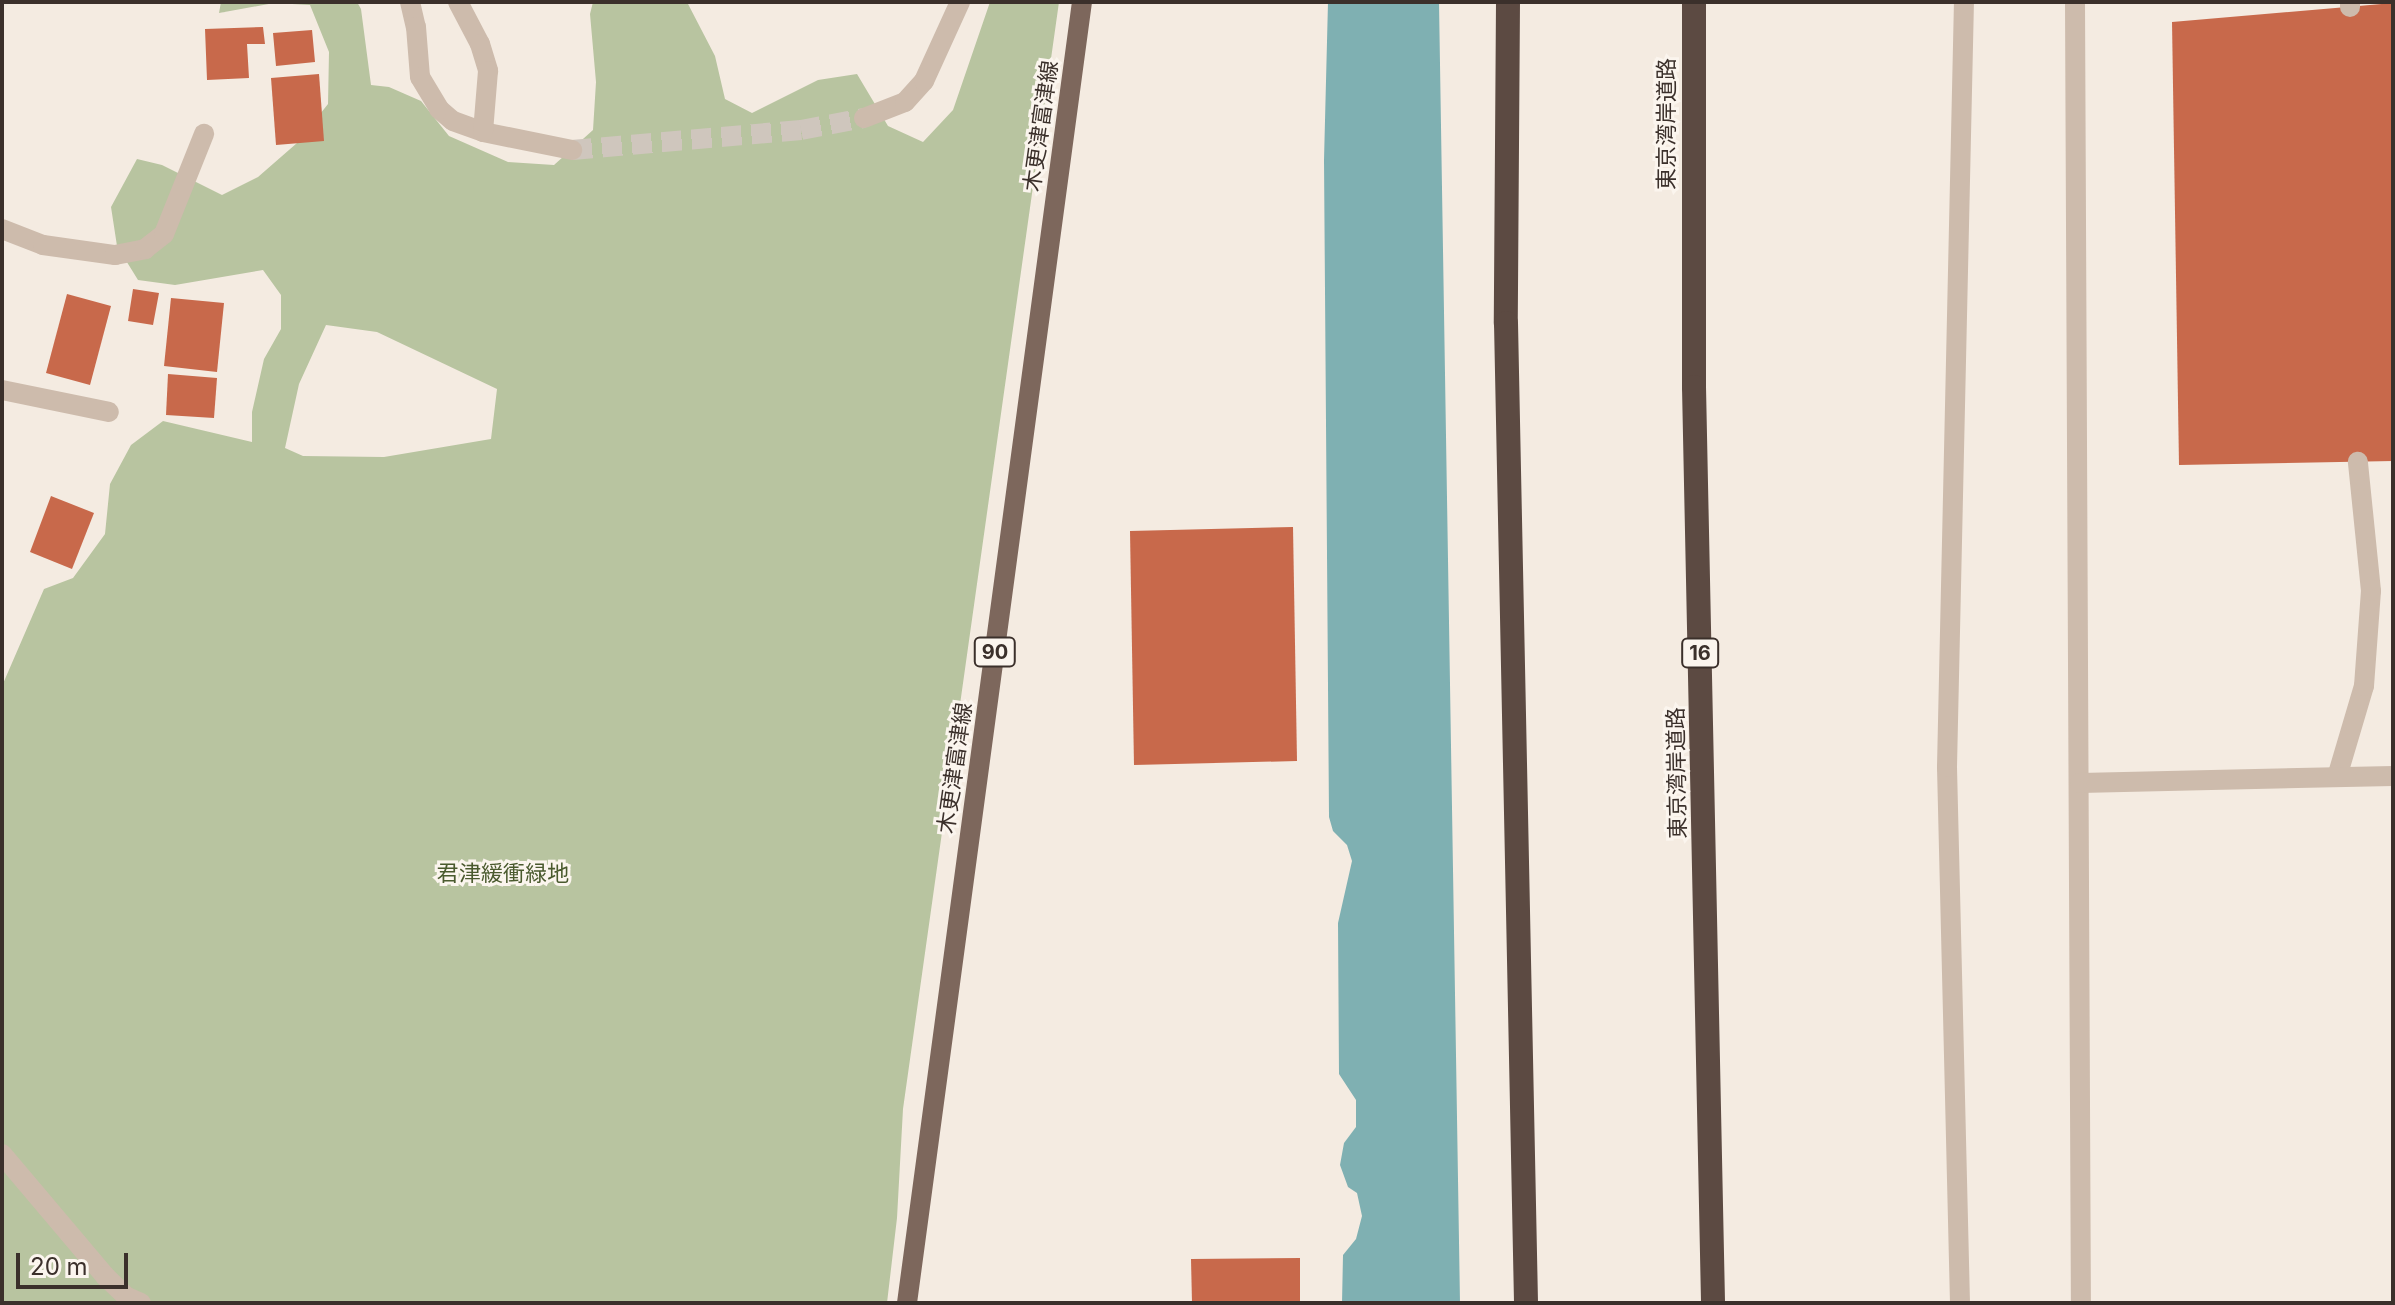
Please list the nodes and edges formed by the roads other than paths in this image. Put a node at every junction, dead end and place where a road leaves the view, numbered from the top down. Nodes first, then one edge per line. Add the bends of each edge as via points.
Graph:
1 (410, 2) edge
2 (458, 2) edge
3 (960, 2) edge
4 (1082, 2) edge
5 (1508, 2) edge
6 (1694, 2) edge
7 (1964, 2) edge
8 (2075, 2) edge
9 (864, 118) tunnel mouth
10 (483, 132) junction
11 (204, 134) dead end
12 (572, 150) tunnel mouth
13 (2, 229) edge
14 (2, 390) edge
15 (109, 412) dead end
16 (2358, 462) dead end
17 (2393, 590) edge
18 (2371, 591) junction
19 (2393, 776) edge
20 (2337, 777) junction
21 (2080, 783) junction
22 (2, 1154) edge
23 (141, 1303) edge
24 (907, 1303) edge
25 (1526, 1303) edge
26 (1713, 1303) edge
27 (1960, 1303) edge
28 (2081, 1303) edge

1 - 10 street via 427,93 453,121
2 - 10 street via 488,71
3 - 9 street via 924,81 905,102
4 - 24 main road, 木更津富津線 / 90
5 - 25 highway via 1507,339
6 - 26 highway, 東京湾岸道路 / 16 via 1694,387
7 - 27 street via 1947,767
8 - 21 street
10 - 12 street
11 - 13 street via 164,234 145,249 115,255 43,245
14 - 15 street
16 - 18 street
17 - 18 street
18 - 20 street via 2364,686
19 - 20 street
20 - 21 street
21 - 28 street
22 - 23 street via 105,1276

